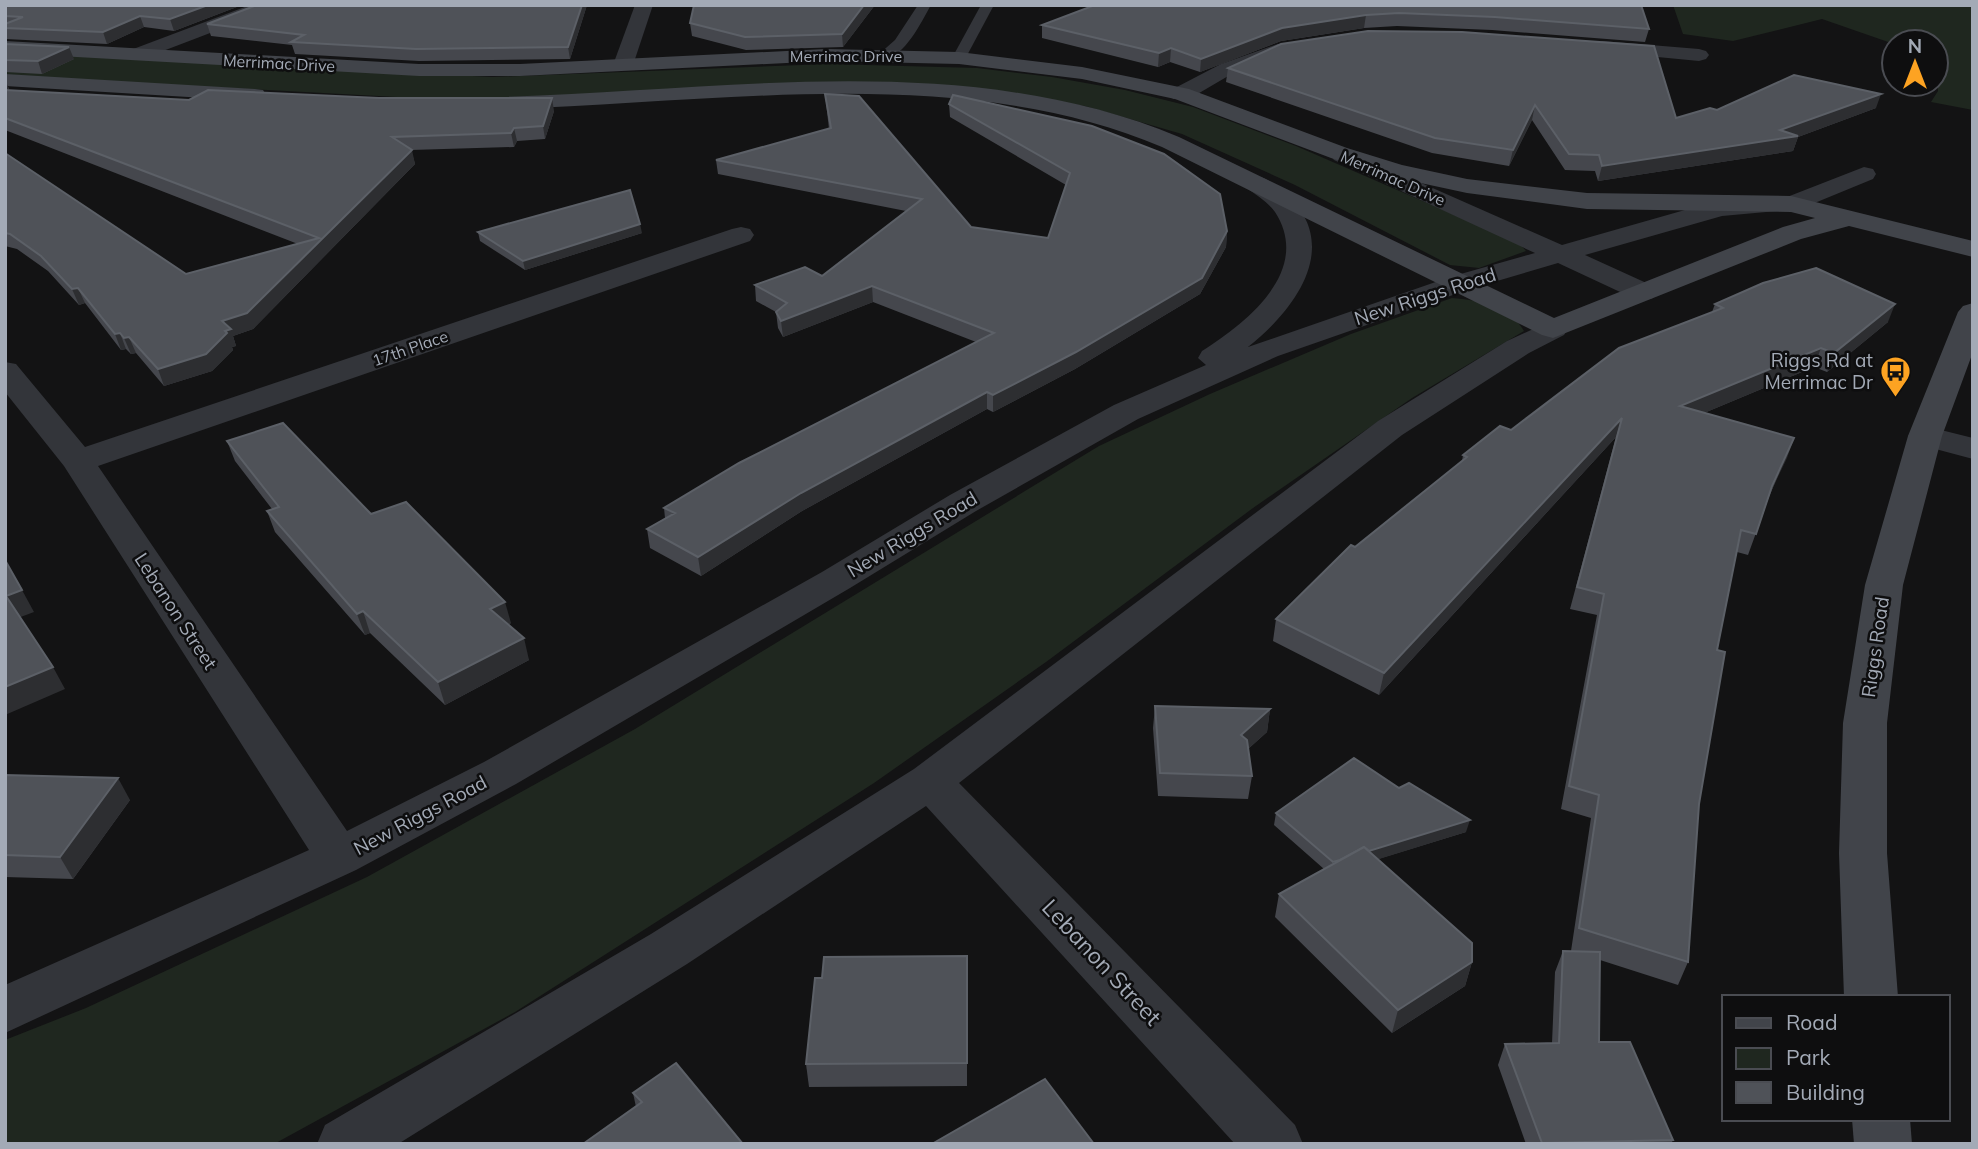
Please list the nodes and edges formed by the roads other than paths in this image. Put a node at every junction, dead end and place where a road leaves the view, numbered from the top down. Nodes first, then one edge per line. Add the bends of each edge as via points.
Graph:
1 (267, 5) edge
2 (644, 5) edge
3 (925, 5) edge
4 (988, 5) edge
5 (1297, 45) edge
6 (1578, 46) edge
7 (5, 47) edge
8 (135, 55) junction
9 (885, 55) junction
10 (1699, 55) dead end
11 (959, 58) junction
12 (623, 65) junction
13 (5, 80) edge
14 (1181, 94) junction
15 (276, 96) edge
16 (478, 103) edge
17 (1339, 153) junction
18 (1864, 174) dead end
19 (1254, 182) junction
20 (1791, 204) junction
21 (1853, 220) junction
22 (741, 235) dead end
23 (1973, 249) edge
24 (1559, 253) junction
25 (1460, 283) junction
26 (1643, 292) junction
27 (1973, 312) edge
28 (1553, 329) junction
29 (5, 371) edge
30 (1126, 412) junction
31 (1925, 436) junction
32 (1973, 449) edge
33 (78, 461) junction
34 (930, 781) junction
35 (339, 857) junction
36 (1871, 995) edge
37 (5, 1010) edge
38 (1881, 1121) edge
39 (346, 1144) edge
40 (1274, 1144) edge
41 (1882, 1144) edge

1 - 8 street
2 - 12 street
3 - 9 lane via 900,43
4 - 11 lane
5 - 14 street via 1255,57
6 - 10 street
7 - 8 street, Merrimac Drive
8 - 12 street, Merrimac Drive via 419,70
9 - 11 street, Merrimac Drive
9 - 12 street, Merrimac Drive
11 - 14 street, Merrimac Drive via 1082,73
13 - 15 street, Merrimac Drive
14 - 17 street, Merrimac Drive
16 - 19 street, Merrimac Drive via 818,90 976,95 1116,122
17 - 20 street via 1431,180 1547,197
17 - 24 street, Merrimac Drive
18 - 20 street, New Riggs Road
19 - 25 street, Merrimac Drive
19 - 30 street via 1287,211 1296,233 1299,254 1293,282 1263,320 1230,348
20 - 21 street
20 - 24 street, New Riggs Road via 1720,208
21 - 23 street
21 - 26 street via 1792,233
22 - 33 street, 17th Place
24 - 25 street, New Riggs Road
24 - 26 street, Merrimac Drive
25 - 28 street, Merrimac Drive
25 - 30 street, New Riggs Road via 1268,351
26 - 28 street
27 - 31 street, Riggs Road
28 - 34 street via 1518,346 1390,428
29 - 33 street, Lebanon Street
30 - 35 street, New Riggs Road via 500,773
31 - 32 street
31 - 36 street, Riggs Road via 1884,584 1865,723 1863,853
33 - 35 street, Lebanon Street
34 - 39 street via 669,949
34 - 40 street, Lebanon Street
35 - 37 street, New Riggs Road
38 - 41 street

